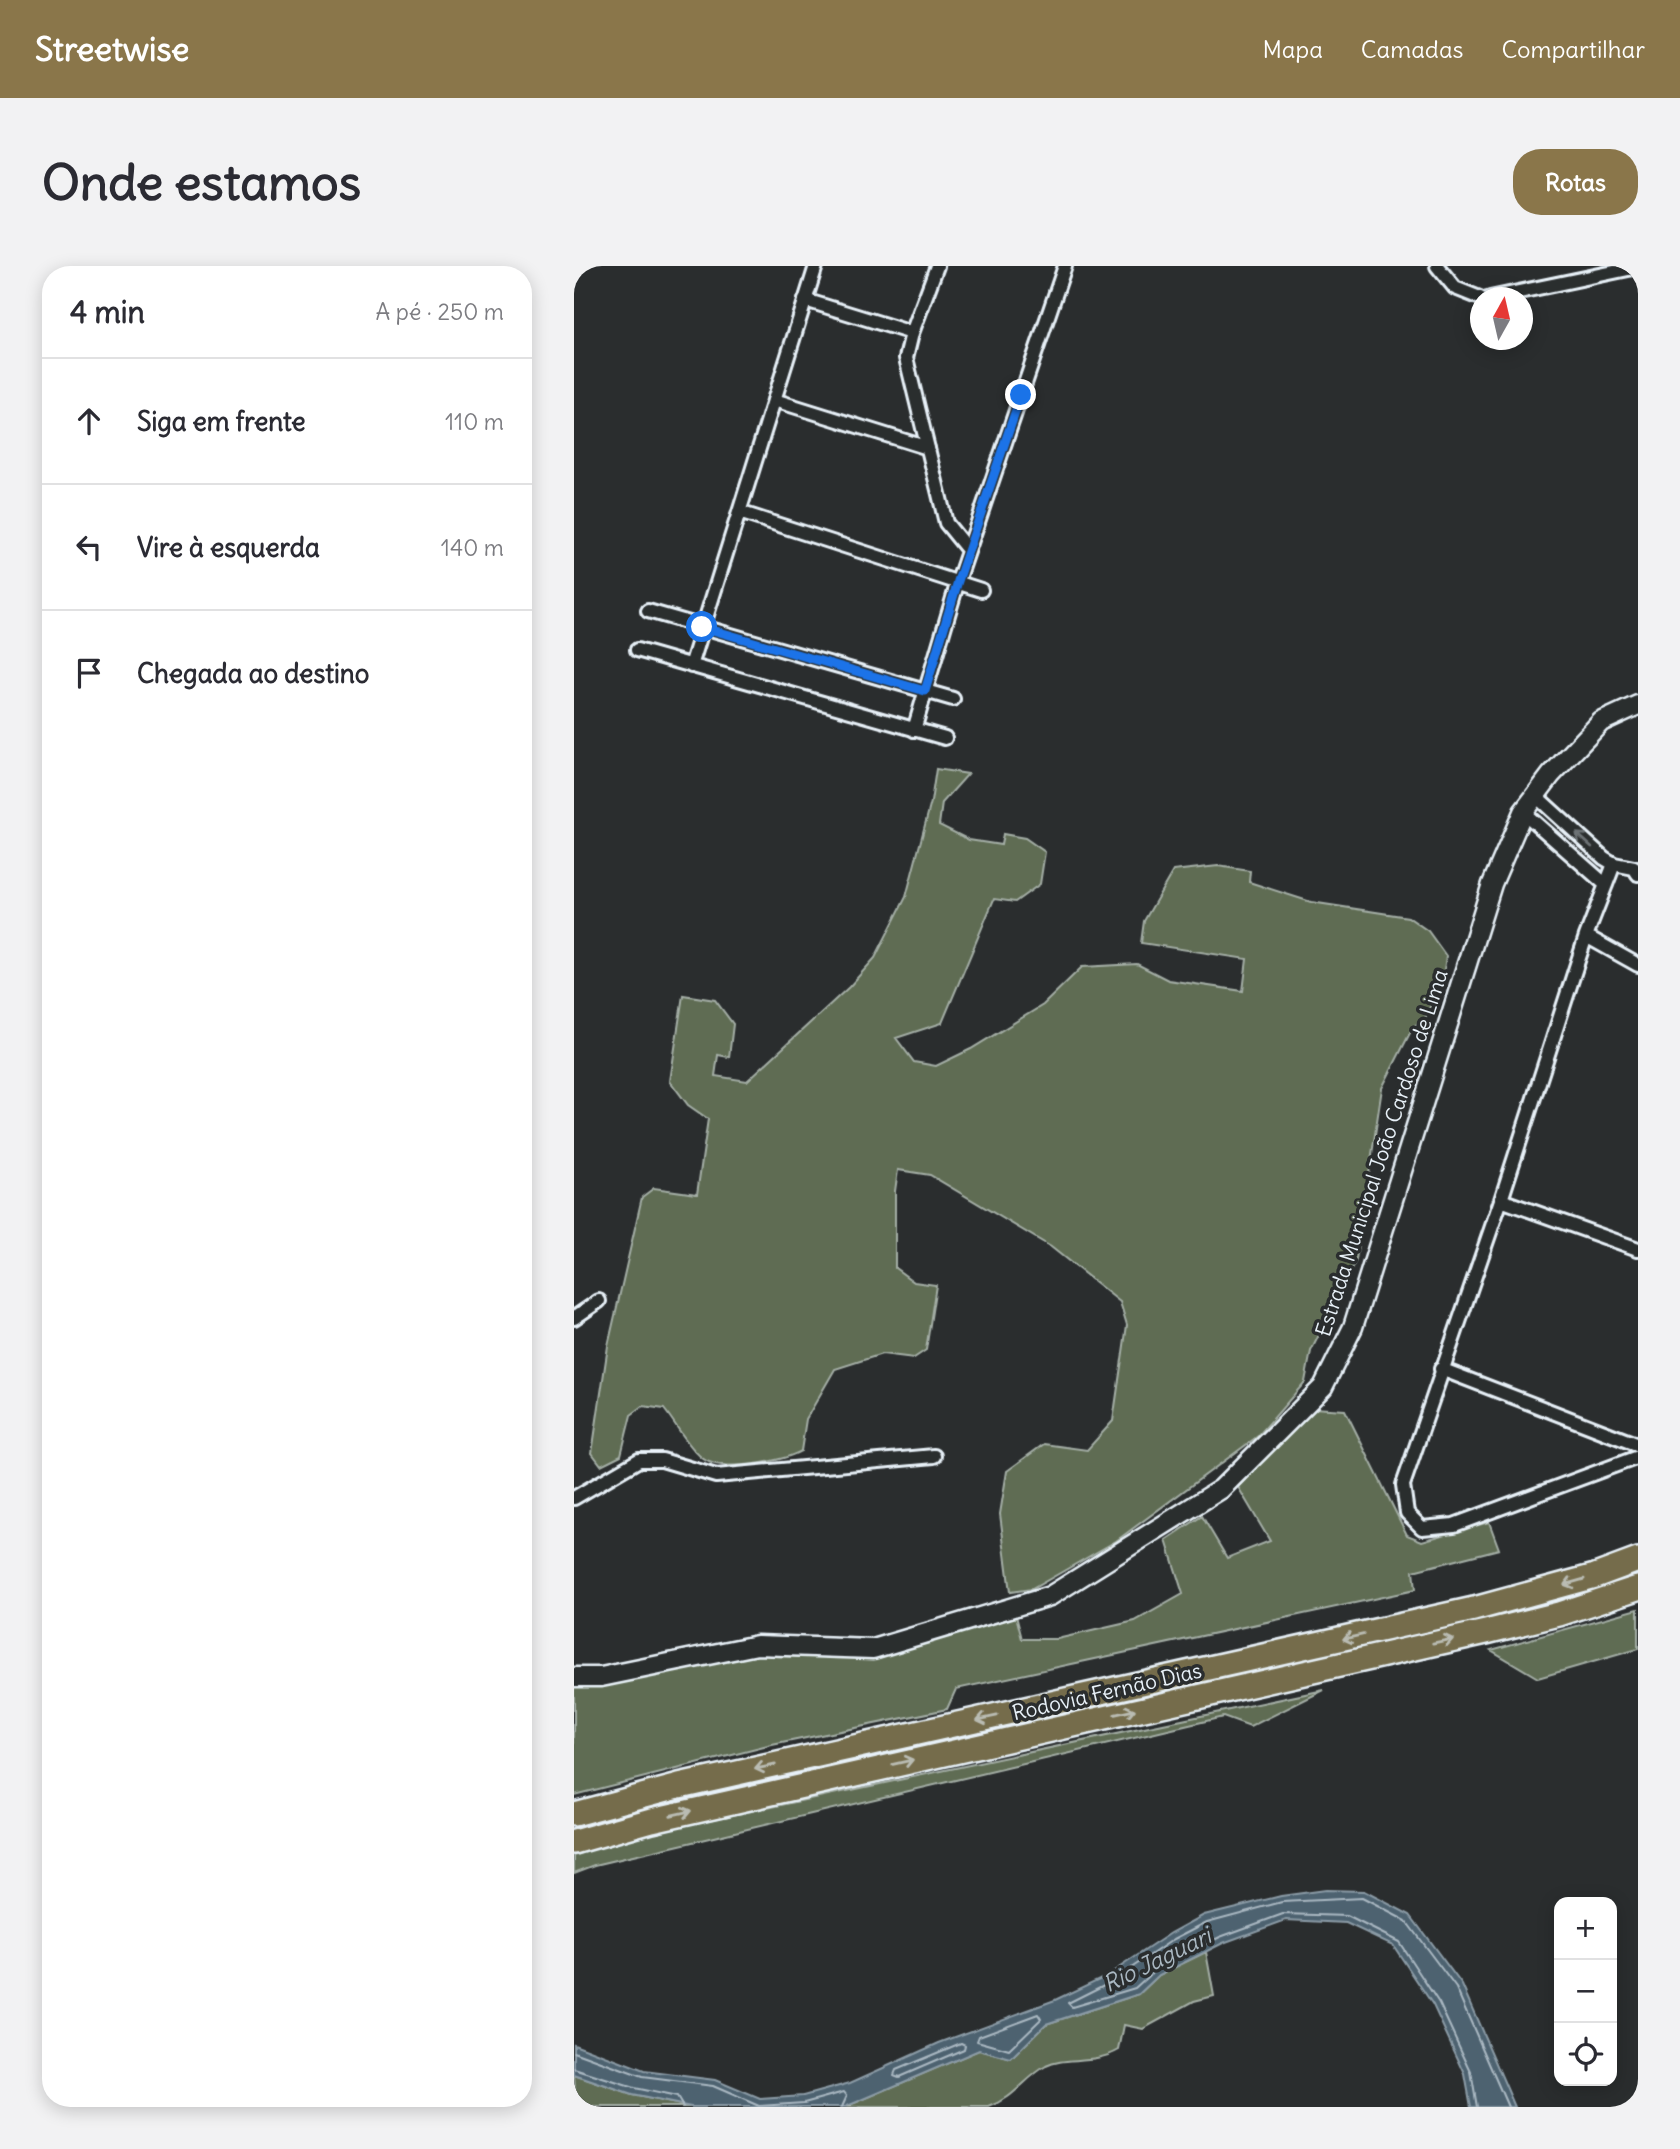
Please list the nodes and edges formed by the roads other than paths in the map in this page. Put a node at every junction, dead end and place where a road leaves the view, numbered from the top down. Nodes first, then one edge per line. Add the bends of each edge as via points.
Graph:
1 (816, 266) edge
2 (937, 266) edge
3 (1065, 266) edge
4 (1437, 266) edge
5 (1638, 267) edge
6 (1533, 289) edge
7 (1470, 294) edge
8 (806, 300) junction
9 (912, 332) junction
10 (774, 400) junction
11 (928, 448) junction
12 (738, 512) junction
13 (968, 550) junction
14 (958, 581) junction
15 (981, 590) dead end
16 (648, 611) dead end
17 (702, 627) junction
18 (637, 650) dead end
19 (691, 666) junction
20 (925, 691) junction
21 (953, 699) dead end
22 (1638, 705) edge
23 (914, 730) junction
24 (945, 738) dead end
25 (1536, 796) junction
26 (1524, 812) junction
27 (1614, 864) junction
28 (1637, 869) edge
29 (1606, 885) junction
30 (1586, 936) junction
31 (1637, 961) edge
32 (1501, 1200) junction
33 (1638, 1249) edge
34 (599, 1301) dead end
35 (574, 1318) edge
36 (1441, 1369) junction
37 (1638, 1445) edge
38 (934, 1457) dead end
39 (1638, 1457) edge
40 (574, 1498) edge
41 (1638, 1560) edge
42 (1638, 1588) edge
43 (574, 1677) edge
44 (574, 1814) edge
45 (574, 1842) edge

1 - 8 street
2 - 9 street
3 - 13 street
4 - 7 street via 1455,288
5 - 6 street
8 - 9 street
8 - 10 street
9 - 11 street via 906,358
10 - 11 street
10 - 12 street
11 - 13 street via 946,523
12 - 14 street
12 - 17 street
13 - 14 street
14 - 15 street
14 - 20 street
16 - 17 street
17 - 19 street
17 - 20 street
18 - 19 street
19 - 23 street
20 - 21 street
20 - 23 street
22 - 25 street, Estrada Municipal João Cardoso de Lima via 1601,722
23 - 24 street
25 - 26 street, Estrada Municipal João Cardoso de Lima
27 -> 25 street
26 - 29 street
26 - 43 street, Estrada Municipal João Cardoso de Lima via 1492,884 1353,1327 1323,1387 1221,1489 1050,1596 873,1648 757,1645 601,1676
27 - 28 street
27 - 29 street
29 - 30 street
30 - 31 street
30 - 32 street
32 - 33 street
32 - 36 street
34 - 35 street
36 - 37 street
36 - 39 street via 1403,1485 1406,1513 1422,1528 1454,1525
38 - 40 street via 716,1476 662,1460 639,1460
41 -> 44 highway, Rodovia Fernão Dias via 1474,1609 679,1786
45 -> 42 highway, Rodovia Fernão Dias via 665,1817 1498,1629

